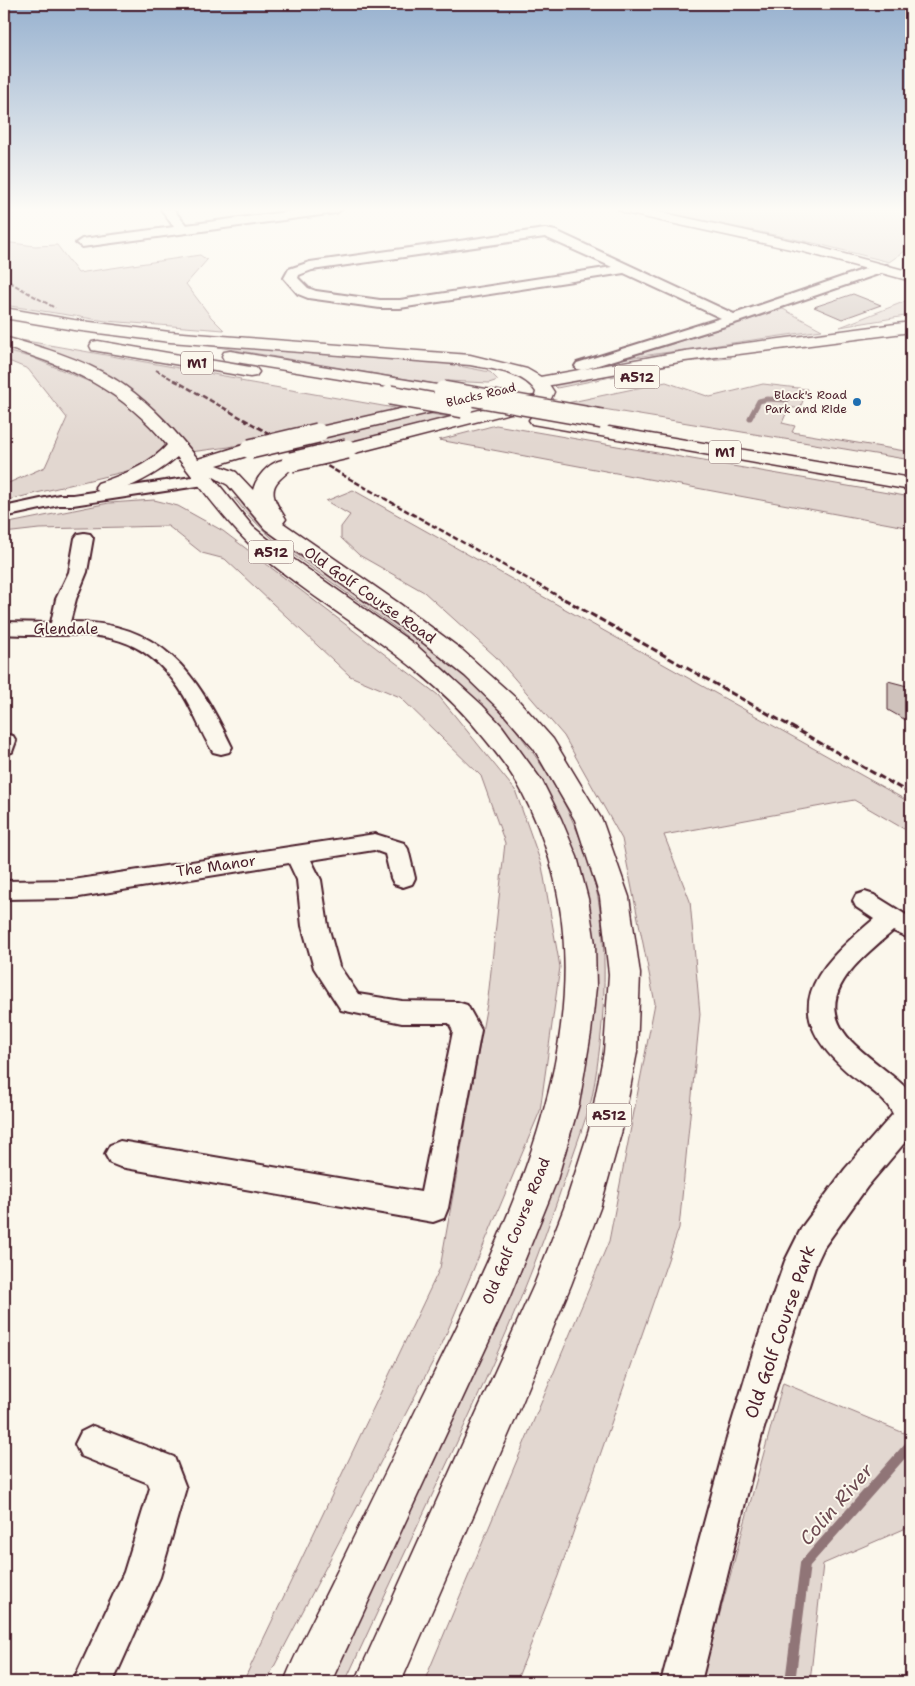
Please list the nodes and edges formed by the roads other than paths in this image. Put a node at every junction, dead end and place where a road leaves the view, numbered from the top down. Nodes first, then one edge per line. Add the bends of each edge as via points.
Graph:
1 (301, 288) edge
2 (503, 288) edge
3 (664, 288) edge
4 (825, 288) edge
5 (4, 313) edge
6 (4, 319) edge
7 (733, 319) junction
8 (911, 327) edge
9 (4, 330) edge
10 (42, 336) dead end
11 (911, 336) edge
12 (4, 342) edge
13 (81, 343) dead end
14 (582, 366) dead end
15 (541, 391) junction
16 (176, 445) junction
17 (288, 463) junction
18 (911, 470) edge
19 (199, 473) junction
20 (228, 475) junction
21 (911, 484) edge
22 (105, 487) junction
23 (59, 500) junction
24 (4, 512) edge
25 (84, 538) dead end
26 (304, 549) junction
27 (4, 628) edge
28 (59, 629) junction
29 (221, 747) dead end
30 (296, 854) junction
31 (403, 878) dead end
32 (4, 890) edge
33 (865, 901) dead end
34 (901, 924) edge
35 (120, 1154) dead end
36 (93, 1444) dead end
37 (92, 1682) edge
38 (307, 1682) edge
39 (378, 1682) edge
40 (681, 1682) edge

1 - 2 street via 314,295 391,305
3 - 7 street
4 - 7 street
5 - 15 main road via 170,336 461,358 514,370
6 - 18 main road, M1, bridge
7 - 14 street
8 - 15 main road, Blacks Road / A512 via 685,356
9 - 10 main road
11 - 15 main road, Blacks Road / A512
12 - 16 main road, Old Golf Course Road via 59,359 108,383 136,403
13 - 21 main road, M1, bridge
15 - 17 main road, Blacks Road / A512, bridge via 347,449
15 - 19 main road, Blacks Road / A512, bridge via 250,448
16 - 19 main road, Old Golf Course Road
16 - 22 main road via 171,453 151,468
17 - 20 main road, Blacks Road / A512
17 - 26 main road, A512 via 266,481 262,491 278,521
19 - 20 main road, Blacks Road / A512
19 - 22 street, Blacks Road
19 - 23 street, Blacks Road via 73,500
19 - 38 main road, Old Golf Course Road / A512 via 253,537 281,561 409,651 447,684 493,732 533,787 548,819 563,857 574,899 580,944 581,987 575,1032 562,1104 540,1180 497,1284
20 - 26 main road, Old Golf Course Road / A512 via 268,522
22 - 23 street, Blacks Road
23 - 24 street, Blacks Road
25 - 28 street via 78,572 66,598
26 - 39 main road, Old Golf Course Road / A512 via 465,664 500,695 543,745 584,812 602,853 615,898 624,954 626,990 622,1041 609,1115 587,1196 547,1301
27 - 28 street, Glendale
28 - 29 street, Glendale via 108,630 129,636 161,653 187,683
30 - 31 street, The Manor via 375,842 396,849
30 - 32 street, The Manor via 73,889
30 - 35 street via 309,880 314,926 327,968 350,1003 402,1012 457,1013 468,1030 433,1208
33 - 34 street, Old Golf Course Park
34 - 40 street, Old Golf Course Park via 838,965 822,993 821,1007 829,1034 842,1050 897,1097 907,1114 904,1123 856,1178 813,1237 801,1261 744,1438
36 - 37 street via 161,1470 168,1488 141,1577

